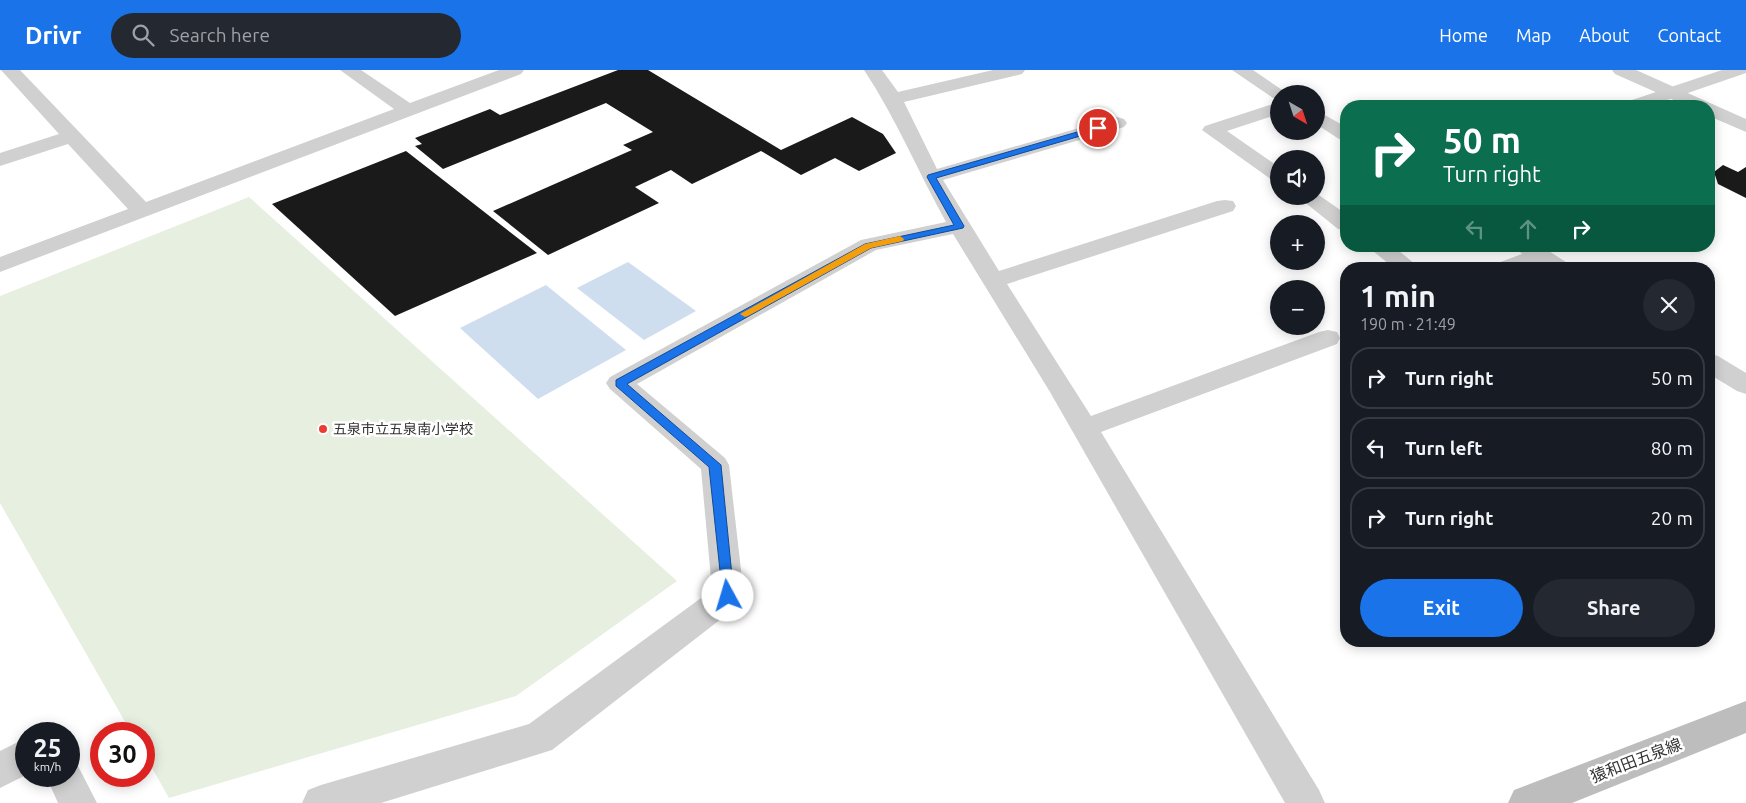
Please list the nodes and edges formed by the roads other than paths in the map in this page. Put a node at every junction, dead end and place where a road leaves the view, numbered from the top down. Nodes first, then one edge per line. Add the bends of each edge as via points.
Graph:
1 (10, 70) edge
2 (349, 70) edge
3 (515, 70) edge
4 (873, 70) edge
5 (1016, 70) edge
6 (1240, 70) edge
7 (1621, 70) edge
8 (1739, 70) edge
9 (1270, 88) edge
10 (1672, 93) junction
11 (893, 99) junction
12 (1651, 100) edge
13 (1688, 100) edge
14 (409, 111) junction
15 (1270, 111) edge
16 (1715, 112) edge
17 (1325, 122) edge
18 (1117, 123) dead end
19 (1746, 126) edge
20 (1340, 131) edge
21 (72, 136) junction
22 (0, 160) edge
23 (1270, 170) edge
24 (931, 177) junction
25 (1320, 205) edge
26 (1225, 206) dead end
27 (142, 211) junction
28 (1340, 220) edge
29 (959, 226) junction
30 (1386, 252) edge
31 (1530, 252) edge
32 (1534, 252) edge
33 (1400, 262) edge
34 (1514, 262) edge
35 (1550, 262) edge
36 (0, 265) edge
37 (994, 280) junction
38 (1328, 338) dead end
39 (1715, 366) edge
40 (1746, 385) edge
41 (1085, 428) junction
42 (1746, 717) edge
43 (15, 762) edge
44 (0, 771) edge
45 (70, 787) edge
46 (78, 803) edge
47 (321, 803) edge
48 (1306, 803) edge
49 (1527, 803) edge

1 - 21 street
2 - 14 street
3 - 14 street
4 - 11 street
5 - 11 street
6 - 9 street
7 - 10 street
8 - 10 street
10 - 12 street
10 - 13 street
11 - 24 street
14 - 27 street
15 - 23 street via 1212,130
16 - 19 street
17 - 20 street
18 - 24 street
21 - 22 street
21 - 27 street
24 - 29 street
25 - 28 street
26 - 37 street
27 - 36 street
29 - 37 street
29 - 47 street via 868,246 619,383 715,465 728,596 539,738
30 - 33 street
31 - 34 street
32 - 35 street
37 - 41 street
38 - 41 street
39 - 40 street
41 - 48 street
42 - 49 main road, 猿和田五泉線
43 - 44 street
45 - 46 street

